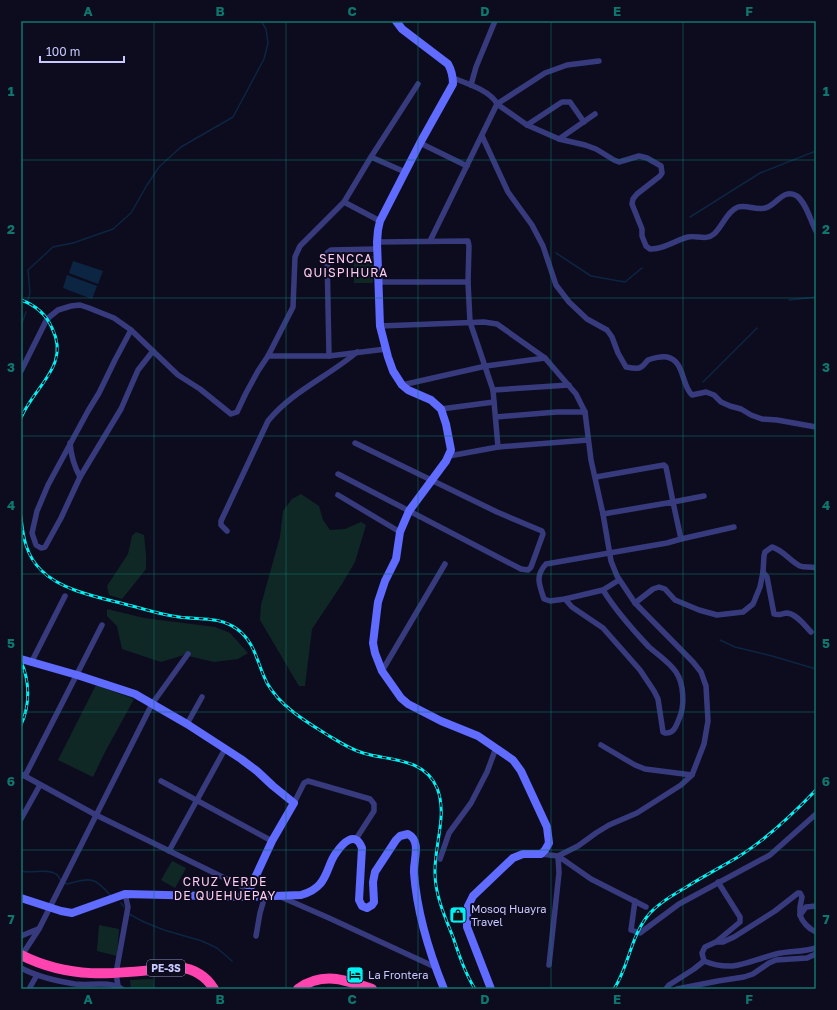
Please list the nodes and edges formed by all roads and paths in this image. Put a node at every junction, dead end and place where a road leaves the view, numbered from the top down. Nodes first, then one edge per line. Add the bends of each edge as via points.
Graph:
1 (396, 21) edge
2 (495, 21) edge
3 (599, 62) dead end
4 (453, 78) junction
5 (418, 84) dead end
6 (471, 85) junction
7 (497, 104) junction
8 (596, 114) dead end
9 (584, 122) junction
10 (527, 125) junction
11 (482, 136) junction
12 (559, 139) junction
13 (420, 143) junction
14 (371, 157) junction
15 (466, 166) junction
16 (405, 172) junction
17 (344, 202) junction
18 (380, 221) junction
19 (815, 228) edge
20 (430, 241) junction
21 (377, 245) junction
22 (378, 282) junction
23 (468, 282) junction
24 (470, 322) junction
25 (380, 326) junction
26 (131, 330) junction
27 (386, 349) junction
28 (153, 351) junction
29 (357, 352) junction
30 (268, 356) junction
31 (329, 356) junction
32 (546, 358) junction
33 (486, 366) junction
34 (21, 371) edge
35 (402, 385) junction
36 (569, 385) junction
37 (493, 390) junction
38 (494, 402) junction
39 (441, 409) junction
40 (585, 412) junction
41 (496, 417) junction
42 (816, 427) edge
43 (588, 440) junction
44 (70, 443) junction
45 (355, 443) dead end
46 (498, 447) junction
47 (449, 456) junction
48 (338, 474) dead end
49 (80, 477) junction
50 (596, 477) junction
51 (432, 480) junction
52 (338, 495) dead end
53 (704, 496) dead end
54 (673, 502) junction
55 (409, 512) junction
56 (603, 514) junction
57 (734, 527) dead end
58 (227, 531) dead end
59 (400, 532) junction
60 (681, 539) junction
61 (609, 552) junction
62 (445, 564) dead end
63 (816, 568) edge
64 (763, 572) junction
65 (618, 580) junction
66 (603, 590) junction
67 (65, 596) dead end
68 (565, 599) junction
69 (635, 603) junction
70 (102, 625) dead end
71 (810, 632) dead end
72 (188, 654) dead end
73 (21, 659) edge
74 (31, 663) junction
75 (382, 671) junction
76 (77, 675) junction
77 (202, 697) dead end
78 (152, 704) junction
79 (187, 724) junction
80 (601, 745) dead end
81 (496, 748) junction
82 (225, 749) junction
83 (23, 775) edge
84 (692, 775) junction
85 (161, 782) dead end
86 (40, 785) junction
87 (197, 800) junction
88 (294, 803) junction
89 (96, 815) junction
90 (816, 815) edge
91 (21, 818) edge
92 (356, 839) junction
93 (272, 840) junction
94 (170, 851) junction
95 (541, 854) junction
96 (558, 856) junction
97 (440, 859) dead end
98 (718, 882) junction
99 (247, 893) junction
100 (125, 894) junction
101 (265, 896) junction
102 (277, 896) junction
103 (21, 898) edge
104 (635, 901) junction
105 (816, 906) edge
106 (49, 907) junction
107 (646, 907) dead end
108 (800, 915) junction
109 (39, 928) junction
110 (816, 932) edge
111 (21, 936) edge
112 (256, 936) dead end
113 (716, 942) junction
114 (816, 948) edge
115 (816, 954) edge
116 (21, 955) edge
117 (704, 960) junction
118 (549, 965) dead end
119 (435, 967) junction
120 (21, 968) edge
121 (116, 973) junction
122 (37, 975) junction
123 (120, 988) edge
124 (29, 989) edge
125 (214, 989) edge
126 (298, 989) edge
127 (372, 989) edge
128 (444, 989) edge
129 (490, 989) edge
130 (666, 989) edge
131 (677, 989) edge

1 - 4 main road via 402,29 448,64
2 - 6 street
3 - 7 street via 567,65 545,73
4 - 6 street
4 - 13 main road via 453,84
5 - 14 street
6 - 7 street via 489,95
7 - 10 street
7 - 11 street
8 - 9 street
9 - 10 street via 570,102 566,101
9 - 12 street
10 - 12 street
11 - 15 street
11 - 42 street via 508,192 532,225 543,246 556,285 587,319 607,330 626,367 641,368 649,360 667,357 674,361 681,371 692,395 706,392 721,402 762,419
12 - 19 street via 586,145 619,162 640,156 661,166 660,176 643,188 633,199 632,204 642,229 642,236 650,249 691,237 710,237 737,207 765,208 788,194 797,196
13 - 15 street
13 - 16 main road
14 - 16 street
14 - 17 street
15 - 20 street
16 - 18 main road
17 - 18 street
17 - 30 street via 300,246 295,257 293,307
18 - 21 main road
20 - 21 street
20 - 23 street via 468,241
21 - 22 main road
21 - 31 street via 331,250 327,253
22 - 23 street
22 - 25 main road
23 - 24 street
24 - 25 street
24 - 32 street via 497,324
24 - 33 street
25 - 27 main road
26 - 28 street
26 - 34 street via 114,318 80,305 58,310 47,319
26 - 44 street
27 - 29 street
27 - 35 main road via 393,370
28 - 30 street via 178,375 231,414 237,412
28 - 49 street via 138,370 122,409
29 - 31 street
29 - 58 street via 277,409 268,421 221,521 221,525
30 - 31 street
32 - 33 street
32 - 36 street
33 - 35 street
33 - 37 street
35 - 39 main road
36 - 37 street
36 - 40 street
37 - 38 street
38 - 39 street
38 - 41 street
39 - 47 main road via 451,450
40 - 41 street
40 - 43 street
41 - 46 street
43 - 46 street
43 - 50 street
44 - 49 street via 74,466
44 - 49 street via 37,510 32,533 36,545 41,548 49,542
45 - 51 street
46 - 47 street
47 - 51 main road
48 - 55 street
50 - 54 street via 665,466
50 - 56 street
51 - 55 main road
51 - 55 street via 542,532 528,570 521,569
52 - 59 street
53 - 54 street
54 - 56 street
54 - 60 street
55 - 59 main road
56 - 61 street
57 - 60 street
59 - 75 main road via 396,559 378,602 373,643
60 - 61 street
61 - 65 street
61 - 68 street via 546,564 539,574 539,585 544,598 550,601
62 - 75 street
63 - 64 street via 802,567 772,547 765,552
64 - 69 street via 753,604 743,612 716,615 699,610 675,600 665,589 659,587
64 - 71 street via 767,577 774,614 794,615
65 - 66 street
65 - 69 street
66 - 68 street
66 - 68 street via 633,630 676,673 681,686 682,709 670,733 663,732 658,699 640,670 603,628 572,607
67 - 74 street
69 - 84 street via 694,662 704,678 708,728 701,755
70 - 76 street
72 - 78 street
73 - 74 main road
74 - 76 main road
75 - 81 main road via 408,704 478,736
76 - 78 main road via 134,694
76 - 83 street
77 - 79 street
78 - 79 main road
78 - 89 street
79 - 82 main road
80 - 84 street via 645,769
81 - 95 main road via 513,760 521,771 547,827 549,843
81 - 97 street via 487,772 471,803 450,834
82 - 87 street
82 - 88 main road via 257,771
83 - 86 street
84 - 96 street via 638,813 609,825
85 - 87 street
86 - 89 street
86 - 91 street
87 - 93 street
87 - 94 street
88 - 92 street via 304,783 308,781 370,799 374,804 374,811
88 - 93 main road
89 - 94 street
89 - 106 street
90 - 98 street via 770,855
92 - 102 main road via 347,840 335,854 320,884 310,892
92 - 119 main road via 362,848 359,900 362,906 367,908 374,902 375,872 396,840 408,834 415,839 415,891
93 - 99 main road
94 - 99 street
95 - 96 street
95 - 129 main road via 523,854 513,858 473,896 468,906 467,927
96 - 104 street via 591,879
96 - 118 street via 559,873
98 - 104 street via 679,904 640,933 631,930
98 - 113 street via 740,923
99 - 100 main road
99 - 101 main road
100 - 106 main road via 72,913
100 - 121 street via 128,907
101 - 102 main road
101 - 112 street
102 - 119 street
103 - 106 main road
104 - 107 street
105 - 108 street via 806,907
106 - 109 street
108 - 110 street via 807,926
108 - 113 street via 802,897 798,893 734,937
109 - 111 street
109 - 116 street
113 - 117 street via 704,949
114 - 117 street via 776,954 737,965 716,965
115 - 131 street via 807,958 776,960 744,978
116 - 121 highway, PE-3S via 42,965 59,969 98,974
117 - 130 street
119 - 128 main road
120 - 122 street
121 - 123 street
121 - 125 highway, PE-3S via 187,968 202,975
122 - 123 street via 56,981 109,984
122 - 124 street
126 - 127 highway via 316,980 334,978

